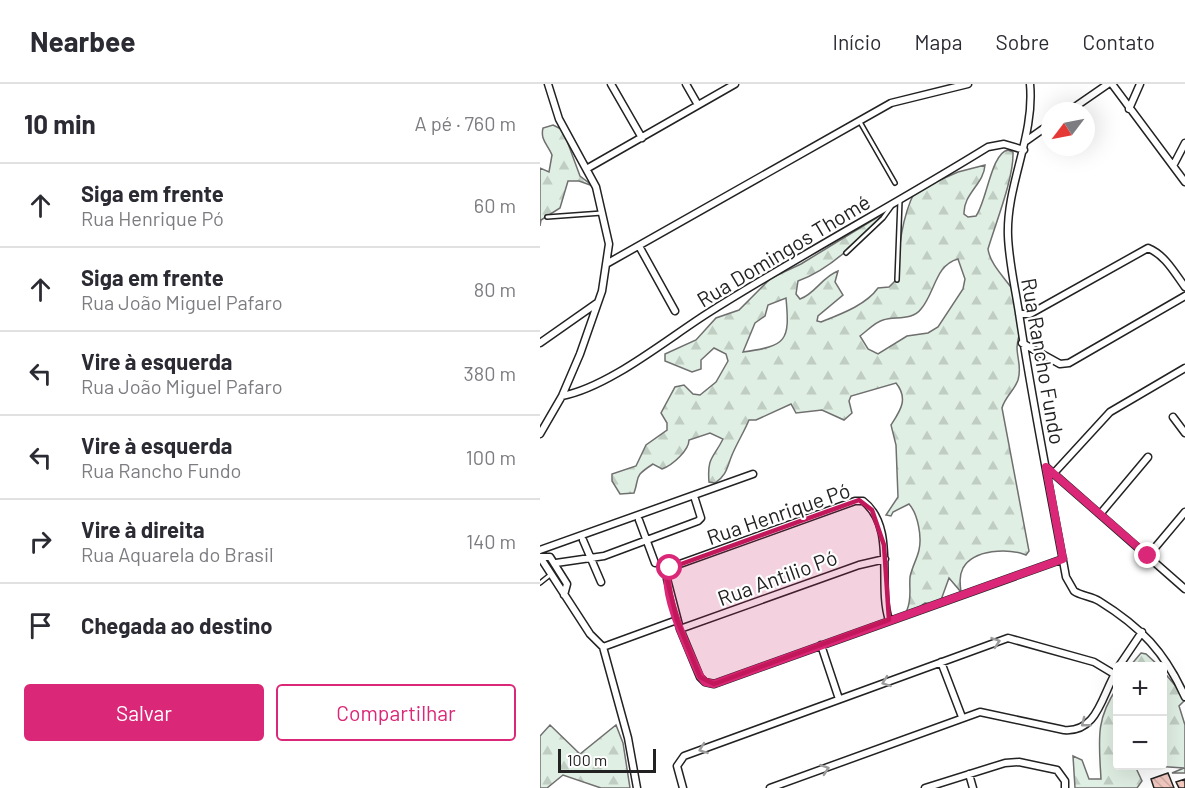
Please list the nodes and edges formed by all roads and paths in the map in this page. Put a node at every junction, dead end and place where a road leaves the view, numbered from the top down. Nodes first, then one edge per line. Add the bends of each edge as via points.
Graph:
1 (548, 84) edge
2 (611, 84) edge
3 (686, 84) edge
4 (735, 84) edge
5 (968, 84) edge
6 (1030, 84) edge
7 (1110, 84) edge
8 (1140, 84) edge
9 (1083, 102) edge
10 (698, 105) junction
11 (1129, 109) junction
12 (859, 121) junction
13 (1041, 130) edge
14 (642, 138) junction
15 (1026, 141) junction
16 (1185, 143) edge
17 (1023, 150) junction
18 (1173, 166) junction
19 (588, 168) junction
20 (1185, 182) edge
21 (895, 183) dead end
22 (900, 200) junction
23 (892, 205) junction
24 (604, 213) junction
25 (547, 217) dead end
26 (639, 246) junction
27 (846, 253) dead end
28 (608, 263) junction
29 (897, 280) dead end
30 (1185, 287) edge
31 (1185, 296) edge
32 (597, 303) junction
33 (675, 311) dead end
34 (1019, 314) junction
35 (540, 343) edge
36 (1022, 343) junction
37 (1185, 368) edge
38 (562, 396) junction
39 (1173, 417) dead end
40 (549, 418) junction
41 (540, 424) edge
42 (540, 434) edge
43 (1185, 434) edge
44 (1148, 457) dead end
45 (1046, 467) junction
46 (1054, 473) junction
47 (753, 474) dead end
48 (695, 499) dead end
49 (1185, 512) edge
50 (1101, 513) junction
51 (639, 520) dead end
52 (583, 540) dead end
53 (647, 541) junction
54 (540, 550) edge
55 (1148, 556) junction
56 (540, 557) edge
57 (885, 559) junction
58 (1063, 559) junction
59 (591, 560) junction
60 (556, 563) junction
61 (655, 563) dead end
62 (551, 573) junction
63 (601, 582) dead end
64 (540, 583) edge
65 (1185, 589) edge
66 (564, 595) junction
67 (677, 620) junction
68 (889, 620) junction
69 (680, 629) junction
70 (1142, 632) junction
71 (821, 645) junction
72 (603, 647) junction
73 (941, 662) junction
74 (1122, 662) edge
75 (1113, 669) edge
76 (1113, 678) edge
77 (1185, 696) edge
78 (839, 699) junction
79 (962, 717) junction
80 (969, 774) junction
81 (637, 788) edge
82 (684, 788) edge
83 (770, 788) edge
84 (925, 788) edge
85 (973, 788) edge
86 (1065, 788) edge

1 - 19 street via 559,120
2 - 14 street
3 - 10 street
4 - 10 street
5 - 12 street via 891,103
6 - 15 street, Rua Rancho Fundo
7 - 9 street
7 - 11 street
8 - 11 street
10 - 14 street
11 - 18 street
12 - 21 lane
12 - 26 street
13 - 15 street
14 - 19 street
15 - 17 street, Rua Rancho Fundo
16 - 18 street
17 - 22 street, Rua Domingos Thomé via 1004,144 988,147
17 - 34 street, Rua Rancho Fundo via 1008,224
18 - 20 street
19 - 24 street
22 - 23 street, Rua Domingos Thomé
22 - 29 lane
23 - 27 lane
23 - 38 street, Rua Domingos Thomé via 725,303 640,359 575,394
24 - 25 lane
24 - 28 street
26 - 28 street
26 - 33 street
28 - 32 street
30 - 34 street via 1165,260 1148,248 1030,314
31 - 36 street via 1069,363 1060,364
32 - 35 street
32 - 38 street
34 - 36 street, Rua Rancho Fundo
36 - 45 street, Rua Rancho Fundo
37 - 46 street via 1110,412
38 - 40 street
39 - 43 street
40 - 41 street
40 - 42 street
44 - 50 street
45 - 46 street
45 - 58 street, Rua Rancho Fundo
46 - 50 street
47 - 54 street
48 - 53 street via 699,521
49 - 55 street
50 - 55 street
51 - 53 street
52 - 59 street
53 - 59 street
53 - 61 street
55 - 65 street
56 - 60 street via 550,557
56 - 62 street
57 - 67 street, Rua Henrique Pó via 873,510 863,501 855,501 670,568 667,579
57 - 68 street, Rua Henrique Pó
57 - 69 street, Rua Antilio Pó
58 - 68 street
58 - 70 street, Rua Rancho Fundo via 1066,577 1074,591 1098,600
59 - 60 street
59 - 63 street
60 - 66 street via 567,584
62 - 64 lane
62 - 66 street
66 - 72 street
67 - 69 street
67 - 72 street
68 - 71 street
69 - 71 street via 700,676 710,684
70 - 74 street
70 - 77 street, Rua Rancho Fundo via 1166,658
71 - 78 street
72 - 81 street
73 -> 75 street via 1013,638
73 -> 78 street
73 - 79 street
76 -> 79 street via 1092,720 1077,730 993,713
78 -> 82 street via 684,756 678,766
83 -> 79 street
80 - 84 street
80 - 85 street
80 - 86 street via 1019,762 1057,770

